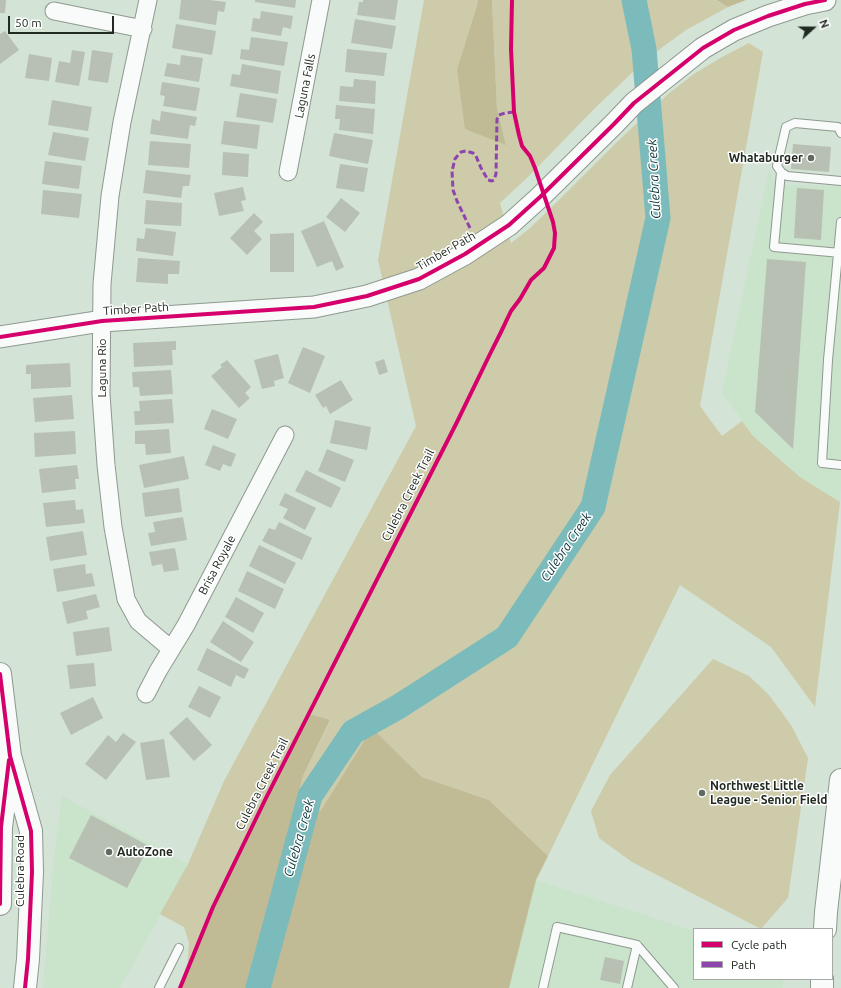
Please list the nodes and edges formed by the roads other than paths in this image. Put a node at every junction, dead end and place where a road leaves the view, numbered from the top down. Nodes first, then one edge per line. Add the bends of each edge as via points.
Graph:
1 (148, 0) edge
2 (321, 0) edge
3 (825, 0) edge
4 (780, 9) edge
5 (54, 11) dead end
6 (143, 29) junction
7 (841, 133) edge
8 (288, 172) dead end
9 (781, 172) junction
10 (841, 181) edge
11 (841, 222) edge
12 (840, 253) edge
13 (102, 321) junction
14 (0, 337) edge
15 (285, 435) dead end
16 (841, 465) edge
17 (171, 649) junction
18 (0, 674) edge
19 (146, 694) dead end
20 (10, 756) junction
21 (840, 789) edge
22 (0, 904) edge
23 (825, 928) edge
24 (637, 945) junction
25 (180, 948) dead end
26 (25, 988) edge
27 (159, 988) edge
28 (543, 988) edge
29 (627, 988) edge
30 (674, 988) edge

1 - 6 street, Laguna Rio
2 - 8 street, Laguna Falls
3 - 4 street, Timber Path
4 - 13 street, Timber Path via 734,30 703,48 634,103 509,225 465,254 419,279 367,296 314,306
5 - 6 street
6 - 13 street, Laguna Rio via 122,122 110,196 102,284
7 - 9 lane via 838,127 831,126 795,123 786,127 777,166
9 - 10 lane via 787,176
9 - 12 lane via 774,247
11 - 12 lane
12 - 16 lane via 828,360 822,464
13 - 14 street, Timber Path
13 - 17 street, Laguna Rio via 101,394 106,465 113,527 126,599 138,621
15 - 17 street, Brisa Royale
17 - 19 street, Brisa Royale
18 - 20 main road, Culebra Road
20 - 22 main road, Culebra Road via 1,827
20 - 26 main road, Culebra Road via 31,831 31,888
21 - 23 main road
24 - 28 lane via 557,927
24 - 29 lane
24 - 30 lane
25 - 27 lane

